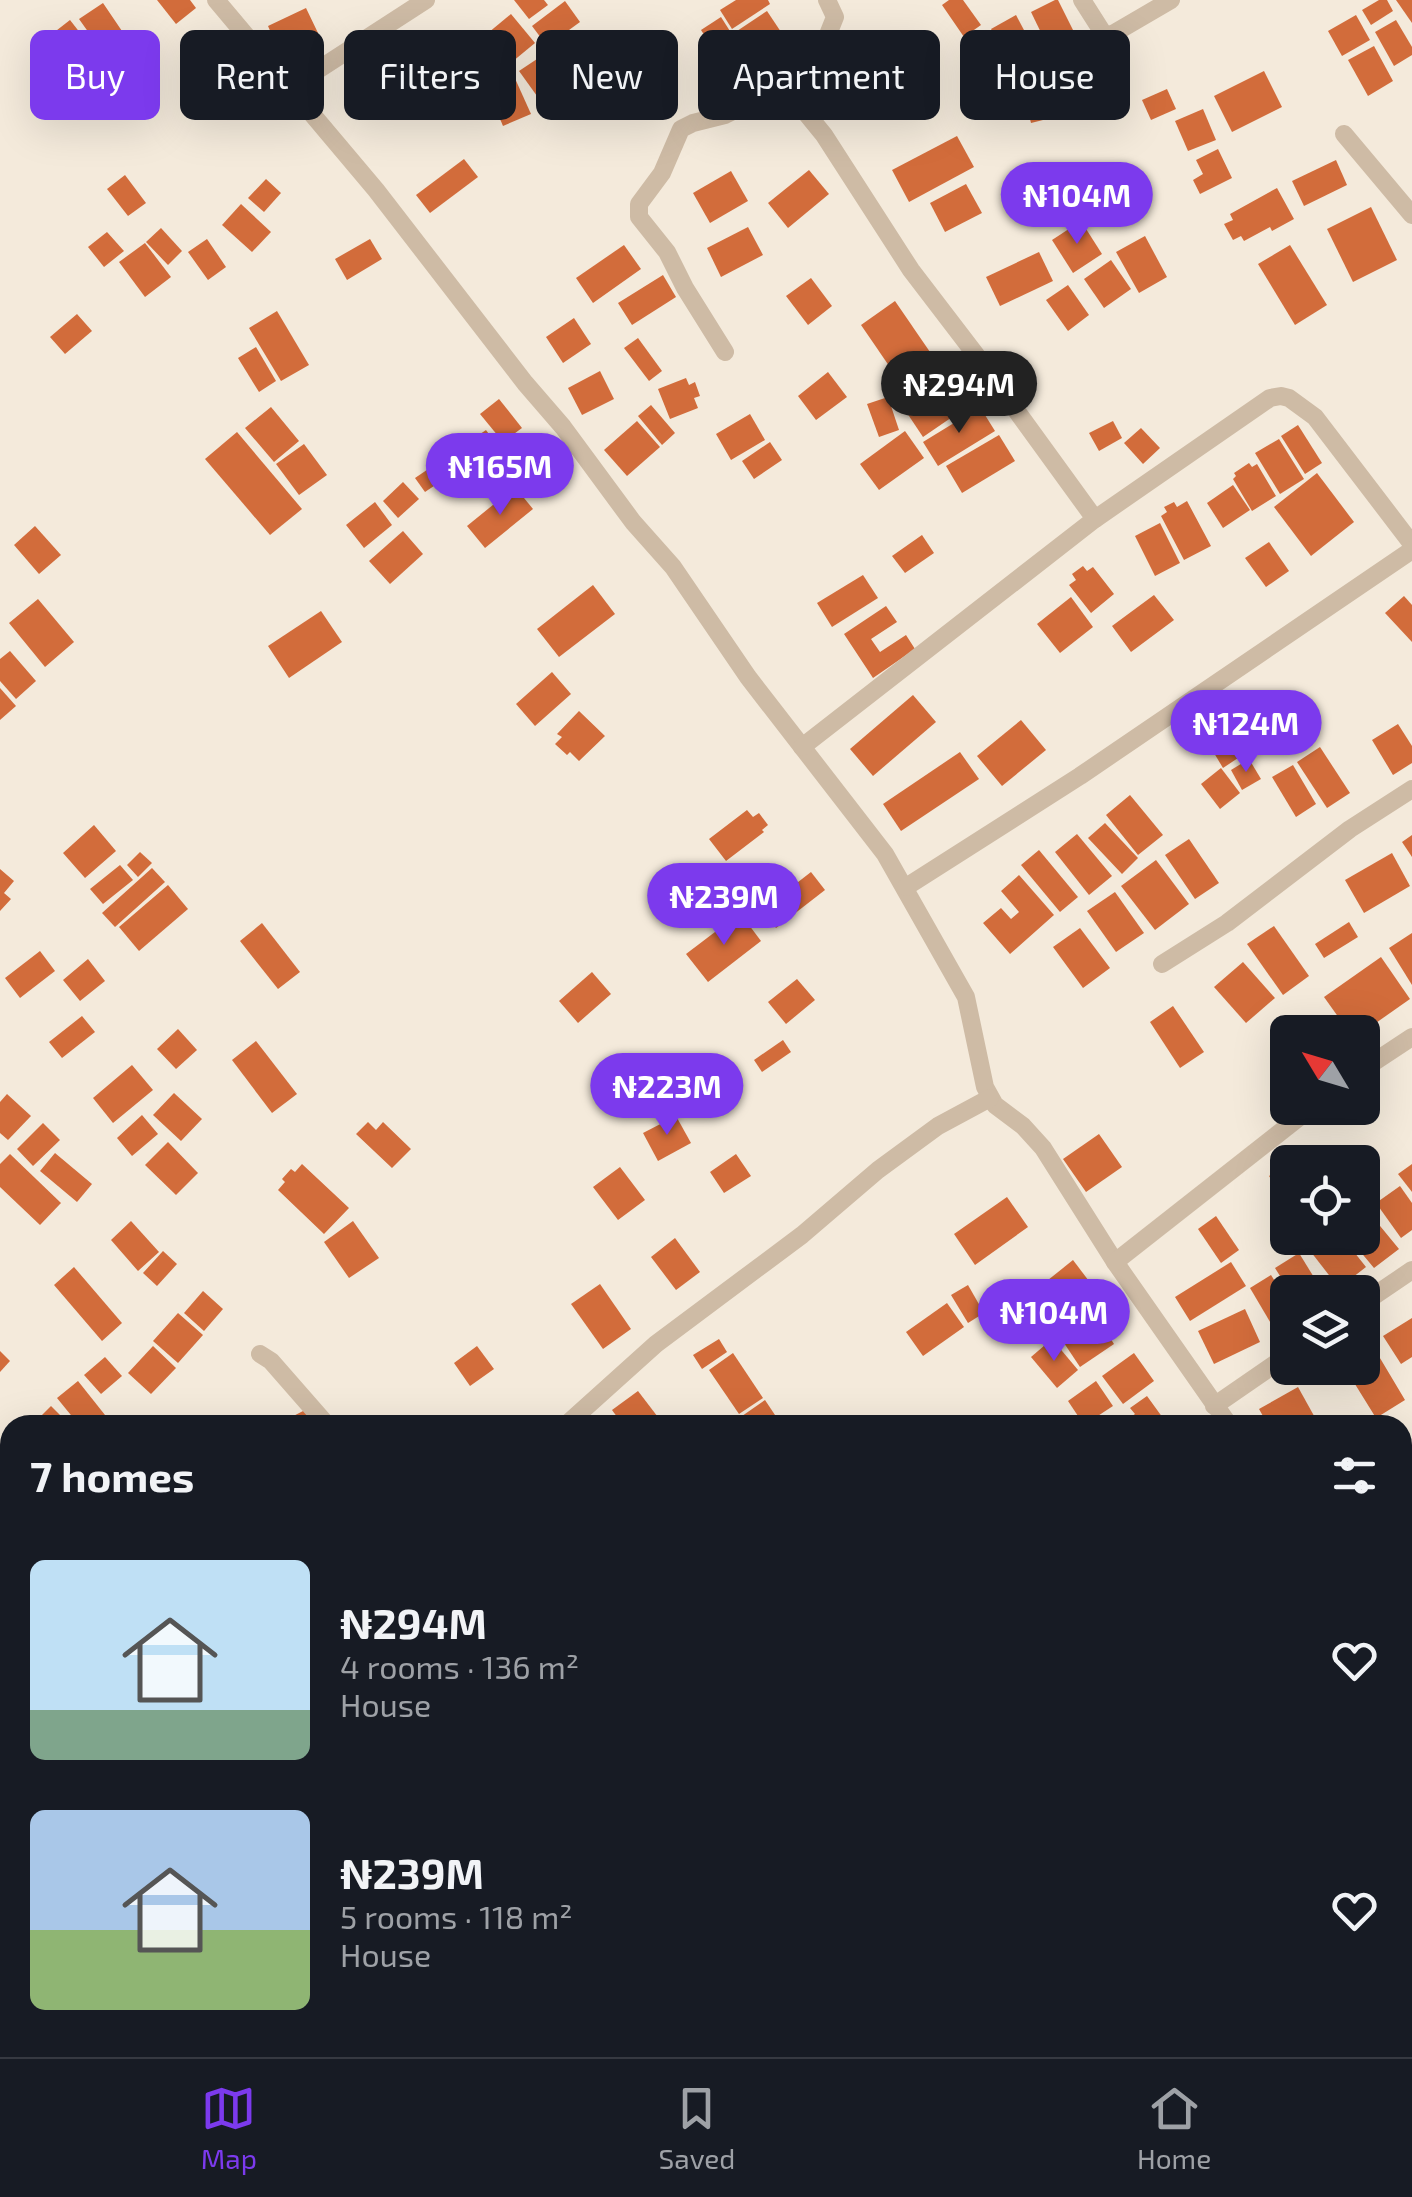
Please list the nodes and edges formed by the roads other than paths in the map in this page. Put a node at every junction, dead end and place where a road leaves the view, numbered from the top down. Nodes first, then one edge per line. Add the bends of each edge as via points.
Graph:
1 (216, 0) edge
2 (426, 0) edge
3 (827, 0) edge
4 (1082, 0) edge
5 (1171, 0) edge
6 (241, 30) edge
7 (830, 30) edge
8 (324, 66) edge
9 (317, 120) edge
10 (706, 120) edge
11 (812, 120) edge
12 (1344, 134) dead end
13 (1412, 215) edge
14 (725, 352) dead end
15 (1094, 518) junction
16 (1412, 547) edge
17 (802, 748) junction
18 (1412, 789) edge
19 (906, 887) junction
20 (1162, 964) dead end
21 (1412, 1037) edge
22 (1380, 1058) edge
23 (990, 1098) junction
24 (1290, 1125) edge
25 (1115, 1262) junction
26 (1412, 1270) edge
27 (1380, 1292) edge
28 (260, 1354) dead end
29 (1270, 1367) edge
30 (1214, 1406) junction
31 (319, 1415) edge
32 (577, 1415) edge
33 (1221, 1415) edge

1 - 6 street
2 - 8 street
3 - 7 street via 835,17
4 - 5 street via 1111,35
9 - 17 street via 672,567
10 - 14 street via 681,129 662,173 643,195 639,217
11 - 15 street via 911,270
12 - 13 street
15 - 16 street via 1281,396 1315,417
15 - 17 street
16 - 19 street
17 - 19 street
18 - 20 street
19 - 23 street via 966,997
21 - 22 street
23 - 25 street via 1043,1148
23 - 32 street via 878,1170 656,1344
24 - 25 street
25 - 30 street
26 - 27 street
28 - 31 street
29 - 30 street
30 - 33 street

